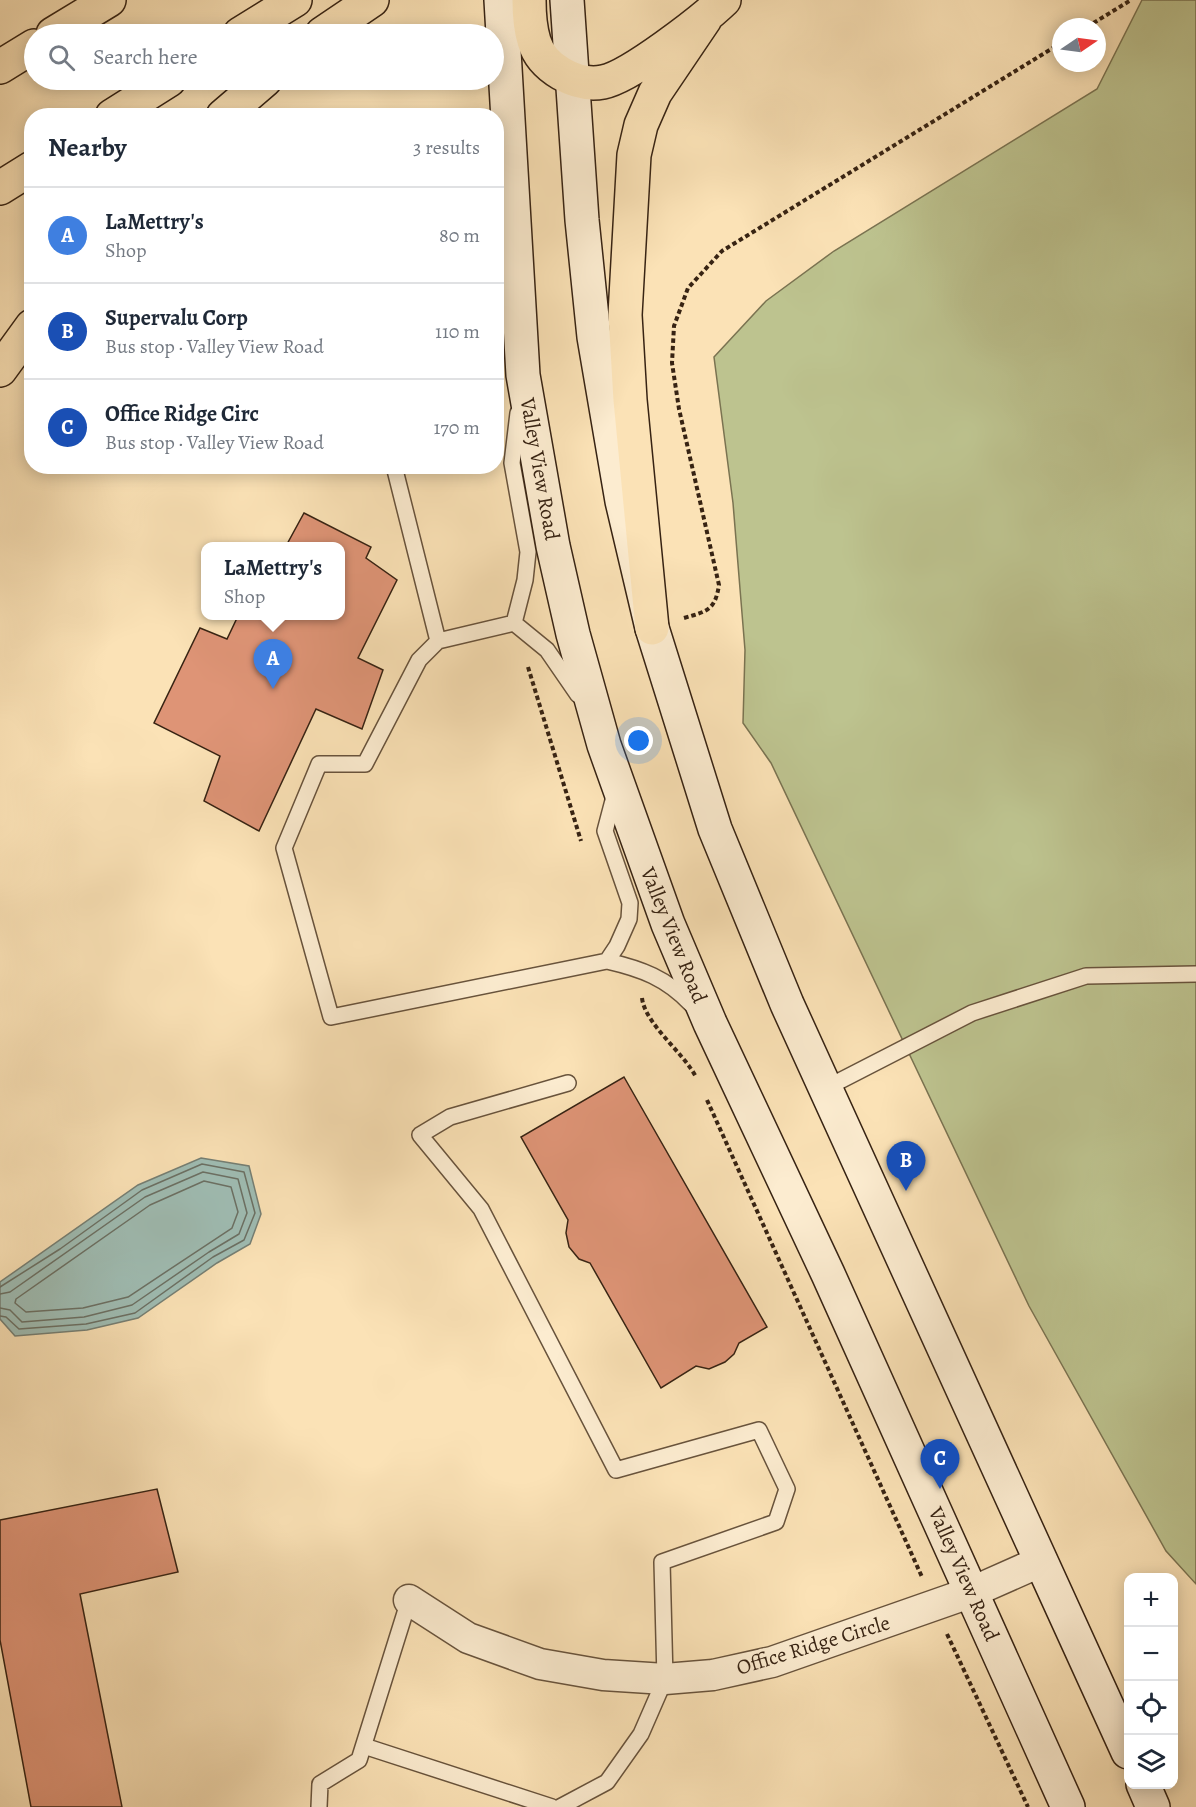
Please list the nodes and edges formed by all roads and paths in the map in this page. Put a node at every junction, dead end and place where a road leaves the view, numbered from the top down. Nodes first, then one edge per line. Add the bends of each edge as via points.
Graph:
1 (109, 0) edge
2 (295, 0) edge
3 (372, 0) edge
4 (501, 0) edge
5 (1131, 0) edge
6 (567, 1) edge
7 (715, 9) edge
8 (1101, 18) edge
9 (520, 22) edge
10 (69, 24) edge
11 (256, 24) edge
12 (337, 24) edge
13 (1052, 48) edge
14 (24, 52) edge
15 (0, 67) edge
16 (572, 79) junction
17 (153, 90) edge
18 (254, 90) edge
19 (125, 108) edge
20 (233, 108) edge
21 (24, 173) edge
22 (0, 188) edge
23 (24, 337) edge
24 (0, 370) edge
25 (523, 375) junction
26 (396, 474) edge
27 (514, 623) junction
28 (652, 628) junction
29 (438, 641) junction
30 (604, 745) junction
31 (617, 784) junction
32 (607, 961) junction
33 (1196, 974) edge
34 (710, 1023) junction
35 (568, 1083) dead end
36 (826, 1088) junction
37 (1042, 1561) junction
38 (972, 1592) junction
39 (409, 1600) joint
40 (665, 1679) junction
41 (1124, 1743) edge
42 (364, 1746) junction
43 (1145, 1789) edge
44 (319, 1807) edge
45 (552, 1807) edge
46 (560, 1807) edge
47 (1068, 1807) edge
48 (1153, 1807) edge

1 - 10 highway
2 - 11 highway
3 - 12 highway
4 - 9 main road, Valley View Road
5 - 8 path
6 - 16 main road
7 - 16 highway via 619,77 588,83
7 - 28 highway via 655,93 634,155 625,315
9 - 16 highway via 542,55
9 - 25 main road, Valley View Road
13 - 28 path via 722,251 688,288 674,326 672,363 719,585 716,601 706,612
14 - 15 highway
16 - 28 main road via 594,338 622,501
17 - 19 highway
18 - 20 highway
21 - 22 highway
23 - 24 highway
25 - 27 lane via 512,463 528,552
25 - 30 main road, Valley View Road via 573,634
26 - 29 lane
27 - 29 lane
27 - 30 lane via 547,650 571,683
28 - 36 main road via 715,829
29 - 32 lane via 418,660 365,764 319,764 284,848 331,1017
30 - 31 main road, Valley View Road
31 - 32 lane via 605,831 630,911
31 - 34 main road, Valley View Road via 668,924
32 - 34 lane via 651,974 673,986
33 - 36 lane via 1086,976 972,1013
34 - 38 main road, Valley View Road
35 - 40 lane via 450,1117 420,1135 481,1209 616,1470 759,1430 787,1490 776,1521 662,1562
36 - 37 main road
37 - 38 street, Office Ridge Circle
37 - 41 main road
38 - 40 street, Office Ridge Circle via 772,1662 713,1675
38 - 47 main road, Valley View Road
39 - 40 street, Office Ridge Circle via 468,1638 540,1664 603,1675
39 - 42 lane
40 - 46 lane via 641,1734 607,1782
42 - 44 lane via 359,1760 320,1784
42 - 45 lane
43 - 48 main road

